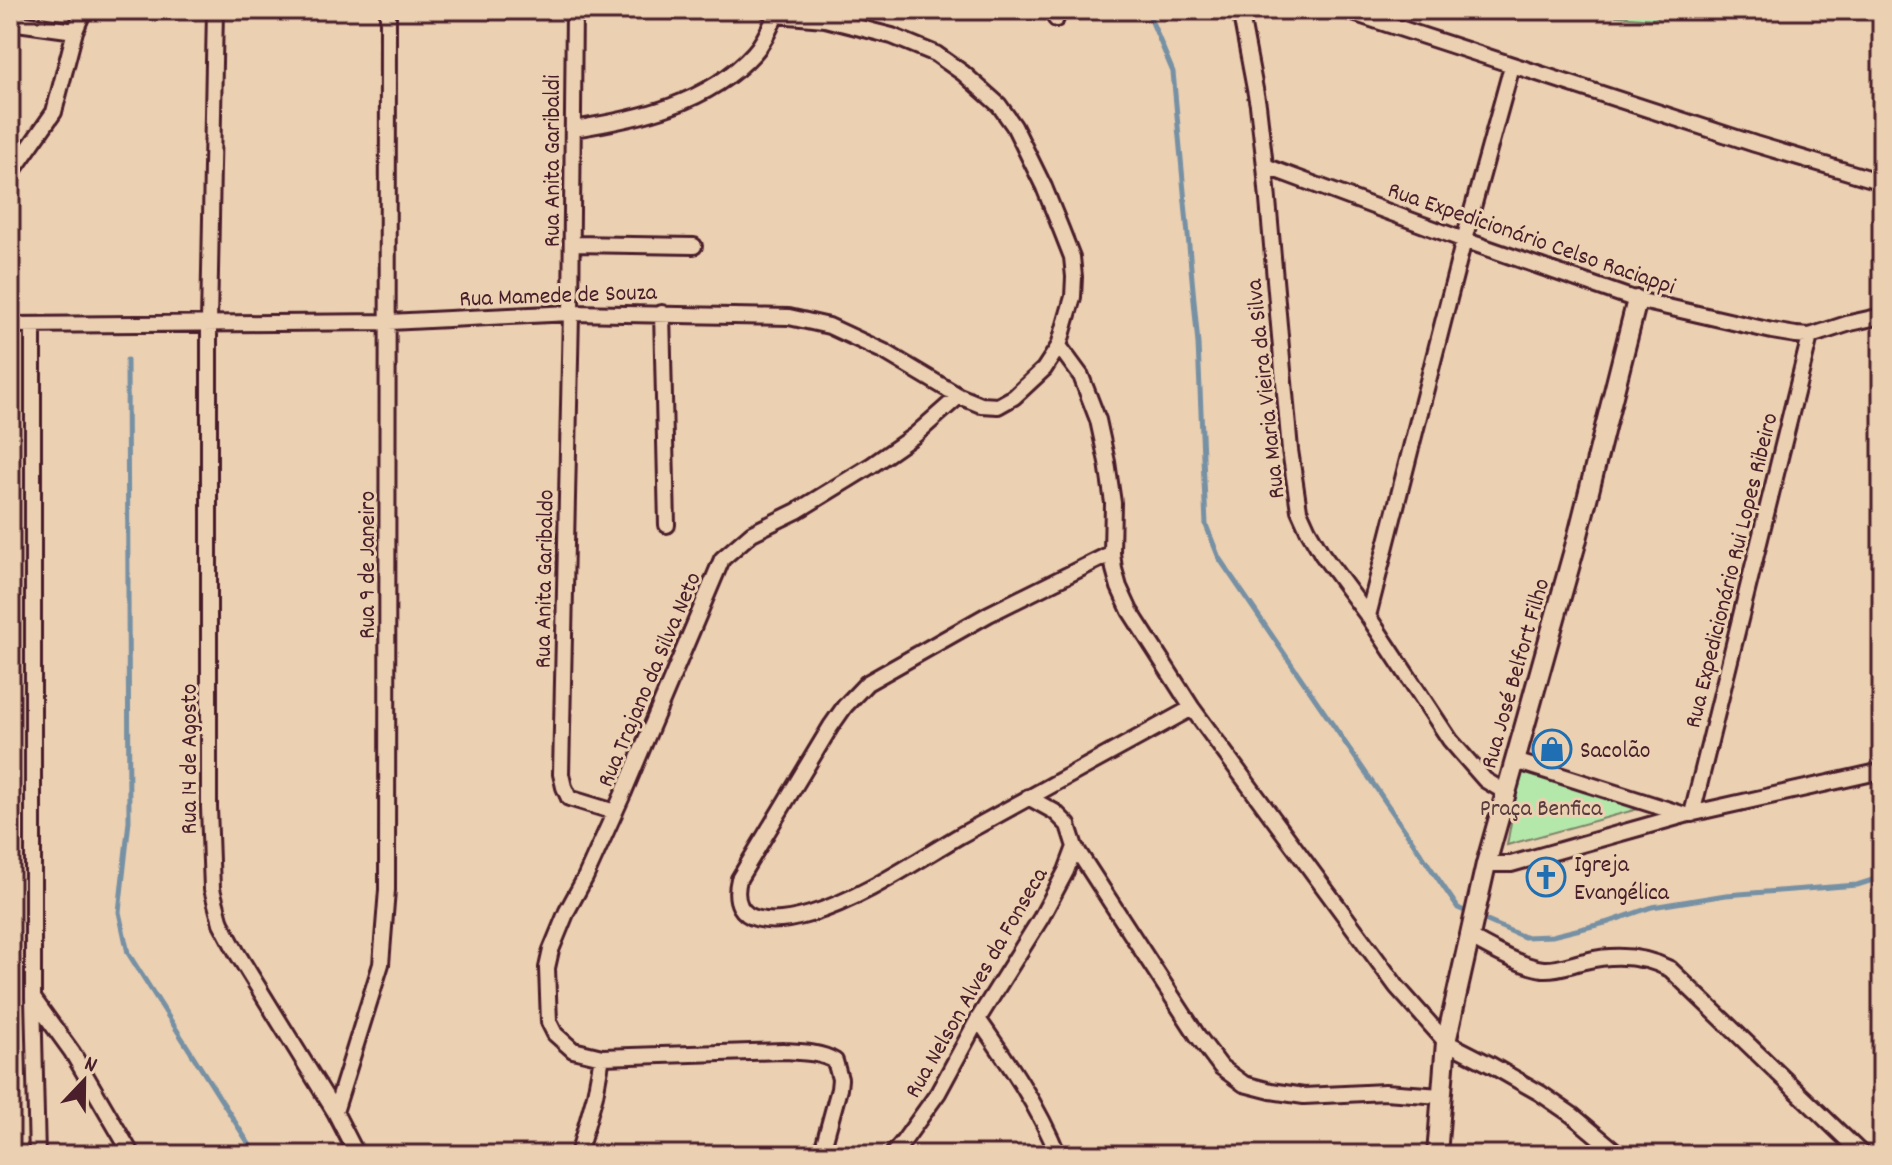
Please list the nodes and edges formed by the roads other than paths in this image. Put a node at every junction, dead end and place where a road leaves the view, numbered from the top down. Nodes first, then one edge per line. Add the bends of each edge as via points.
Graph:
1 (84, 10) edge
2 (215, 10) edge
3 (388, 10) edge
4 (574, 10) edge
5 (1240, 10) edge
6 (1344, 10) edge
7 (771, 12) edge
8 (10, 22) edge
9 (75, 31) junction
10 (1512, 66) junction
11 (573, 129) junction
12 (1265, 166) junction
13 (10, 175) edge
14 (1882, 182) edge
15 (1464, 240) junction
16 (572, 244) junction
17 (694, 246) dead end
18 (1637, 300) junction
19 (571, 313) junction
20 (662, 313) junction
21 (1882, 316) edge
22 (389, 322) junction
23 (209, 323) junction
24 (10, 325) edge
25 (33, 325) junction
26 (1810, 336) junction
27 (1059, 346) junction
28 (959, 396) junction
29 (667, 525) dead end
30 (1112, 553) junction
31 (1368, 616) junction
32 (1192, 708) junction
33 (1515, 761) junction
34 (1882, 771) edge
35 (1505, 792) junction
36 (1028, 797) junction
37 (615, 812) junction
38 (1689, 814) junction
39 (1075, 847) junction
40 (1486, 864) junction
41 (1469, 937) junction
42 (33, 998) junction
43 (978, 1019) junction
44 (1446, 1042) junction
45 (602, 1057) junction
46 (1441, 1096) junction
47 (335, 1112) junction
48 (1616, 1153) edge
49 (37, 1155) edge
50 (132, 1155) edge
51 (357, 1155) edge
52 (578, 1155) edge
53 (821, 1155) edge
54 (892, 1155) edge
55 (1058, 1155) edge
56 (1437, 1155) edge
57 (1863, 1155) edge

1 - 9 street
2 - 23 street, Rua 14 de Agosto
3 - 22 street, Rua 9 de Janeiro
4 - 11 street, Rua Anita Garibaldi
5 - 12 street, Rua Maria Vieira da Silva
6 - 10 street
7 - 11 street via 766,36 728,76 657,112
7 - 27 street via 892,36 936,54 999,105 1044,187 1072,257 1073,297
8 - 9 street
9 - 13 street via 54,112
10 - 14 street
10 - 15 street
11 - 16 street, Rua Anita Garibaldi
12 - 15 street, Rua Expedicionário Celso Raciappi
12 - 31 street, Rua Maria Vieira da Silva via 1299,510 1322,554
15 - 18 street, Rua Expedicionário Celso Raciappi
15 - 31 street
16 - 17 street
16 - 19 street, Rua Anita Garibaldi
18 - 26 street, Rua Expedicionário Celso Raciappi
18 - 33 street, Rua José Belfort Filho
19 - 20 street, Rua Mamede de Souza
19 - 22 street, Rua Mamede de Souza
19 - 37 street, Rua Anita Garibaldo via 561,774 569,798
20 - 28 street, Rua Mamede de Souza via 789,317 829,326
20 - 29 street
21 - 26 street, Rua Expedicionário Celso Raciappi
22 - 23 street, Rua Mamede de Souza
22 - 47 street, Rua 9 de Janeiro via 385,933 373,995
23 - 25 street, Rua Mamede de Souza
23 - 47 street, Rua 14 de Agosto via 212,889 237,953
24 - 25 street, Rua Mamede de Souza
25 - 42 street
26 - 38 street, Rua Expedicionário Rui Lopes Ribeiro
27 - 28 street, Rua Mamede de Souza via 1029,384 998,406
27 - 30 street via 1081,376 1098,420 1113,503
28 - 37 street, Rua Trajano da Silva Neto via 872,465 752,533 722,559
30 - 32 street via 1130,611
30 - 36 street via 867,683 831,726 739,879 739,907 747,915 779,920 843,902
31 - 35 street, Rua Maria Vieira da Silva via 1450,740 1485,780
32 - 36 street
32 - 44 street via 1397,987
33 - 35 street, Rua José Belfort Filho
33 - 38 street
34 - 38 street
35 - 40 street, Rua José Belfort Filho
36 - 39 street via 1068,825
37 - 45 street, Rua Trajano da Silva Neto via 559,930 547,968 549,1022 555,1034 573,1050
38 - 40 street via 1511,864
39 - 43 street, Rua Nelson Alves da Fonseca via 1049,905
39 - 46 street via 1197,1035 1221,1067 1244,1084 1304,1096
40 - 41 street, Rua José Belfort Filho
41 - 44 street, Rua José Belfort Filho
41 - 57 street via 1539,968 1627,957 1670,969
42 - 49 street
42 - 50 street via 72,1052
43 - 54 street, Rua Nelson Alves da Fonseca via 938,1093
43 - 55 street via 1016,1074
44 - 46 street, Rua José Belfort Filho
44 - 48 street via 1540,1093
45 - 52 street
45 - 53 street via 783,1051 827,1056 835,1061 840,1079
46 - 56 street, Rua José Belfort Filho
47 - 51 street, Rua 14 de Agosto

